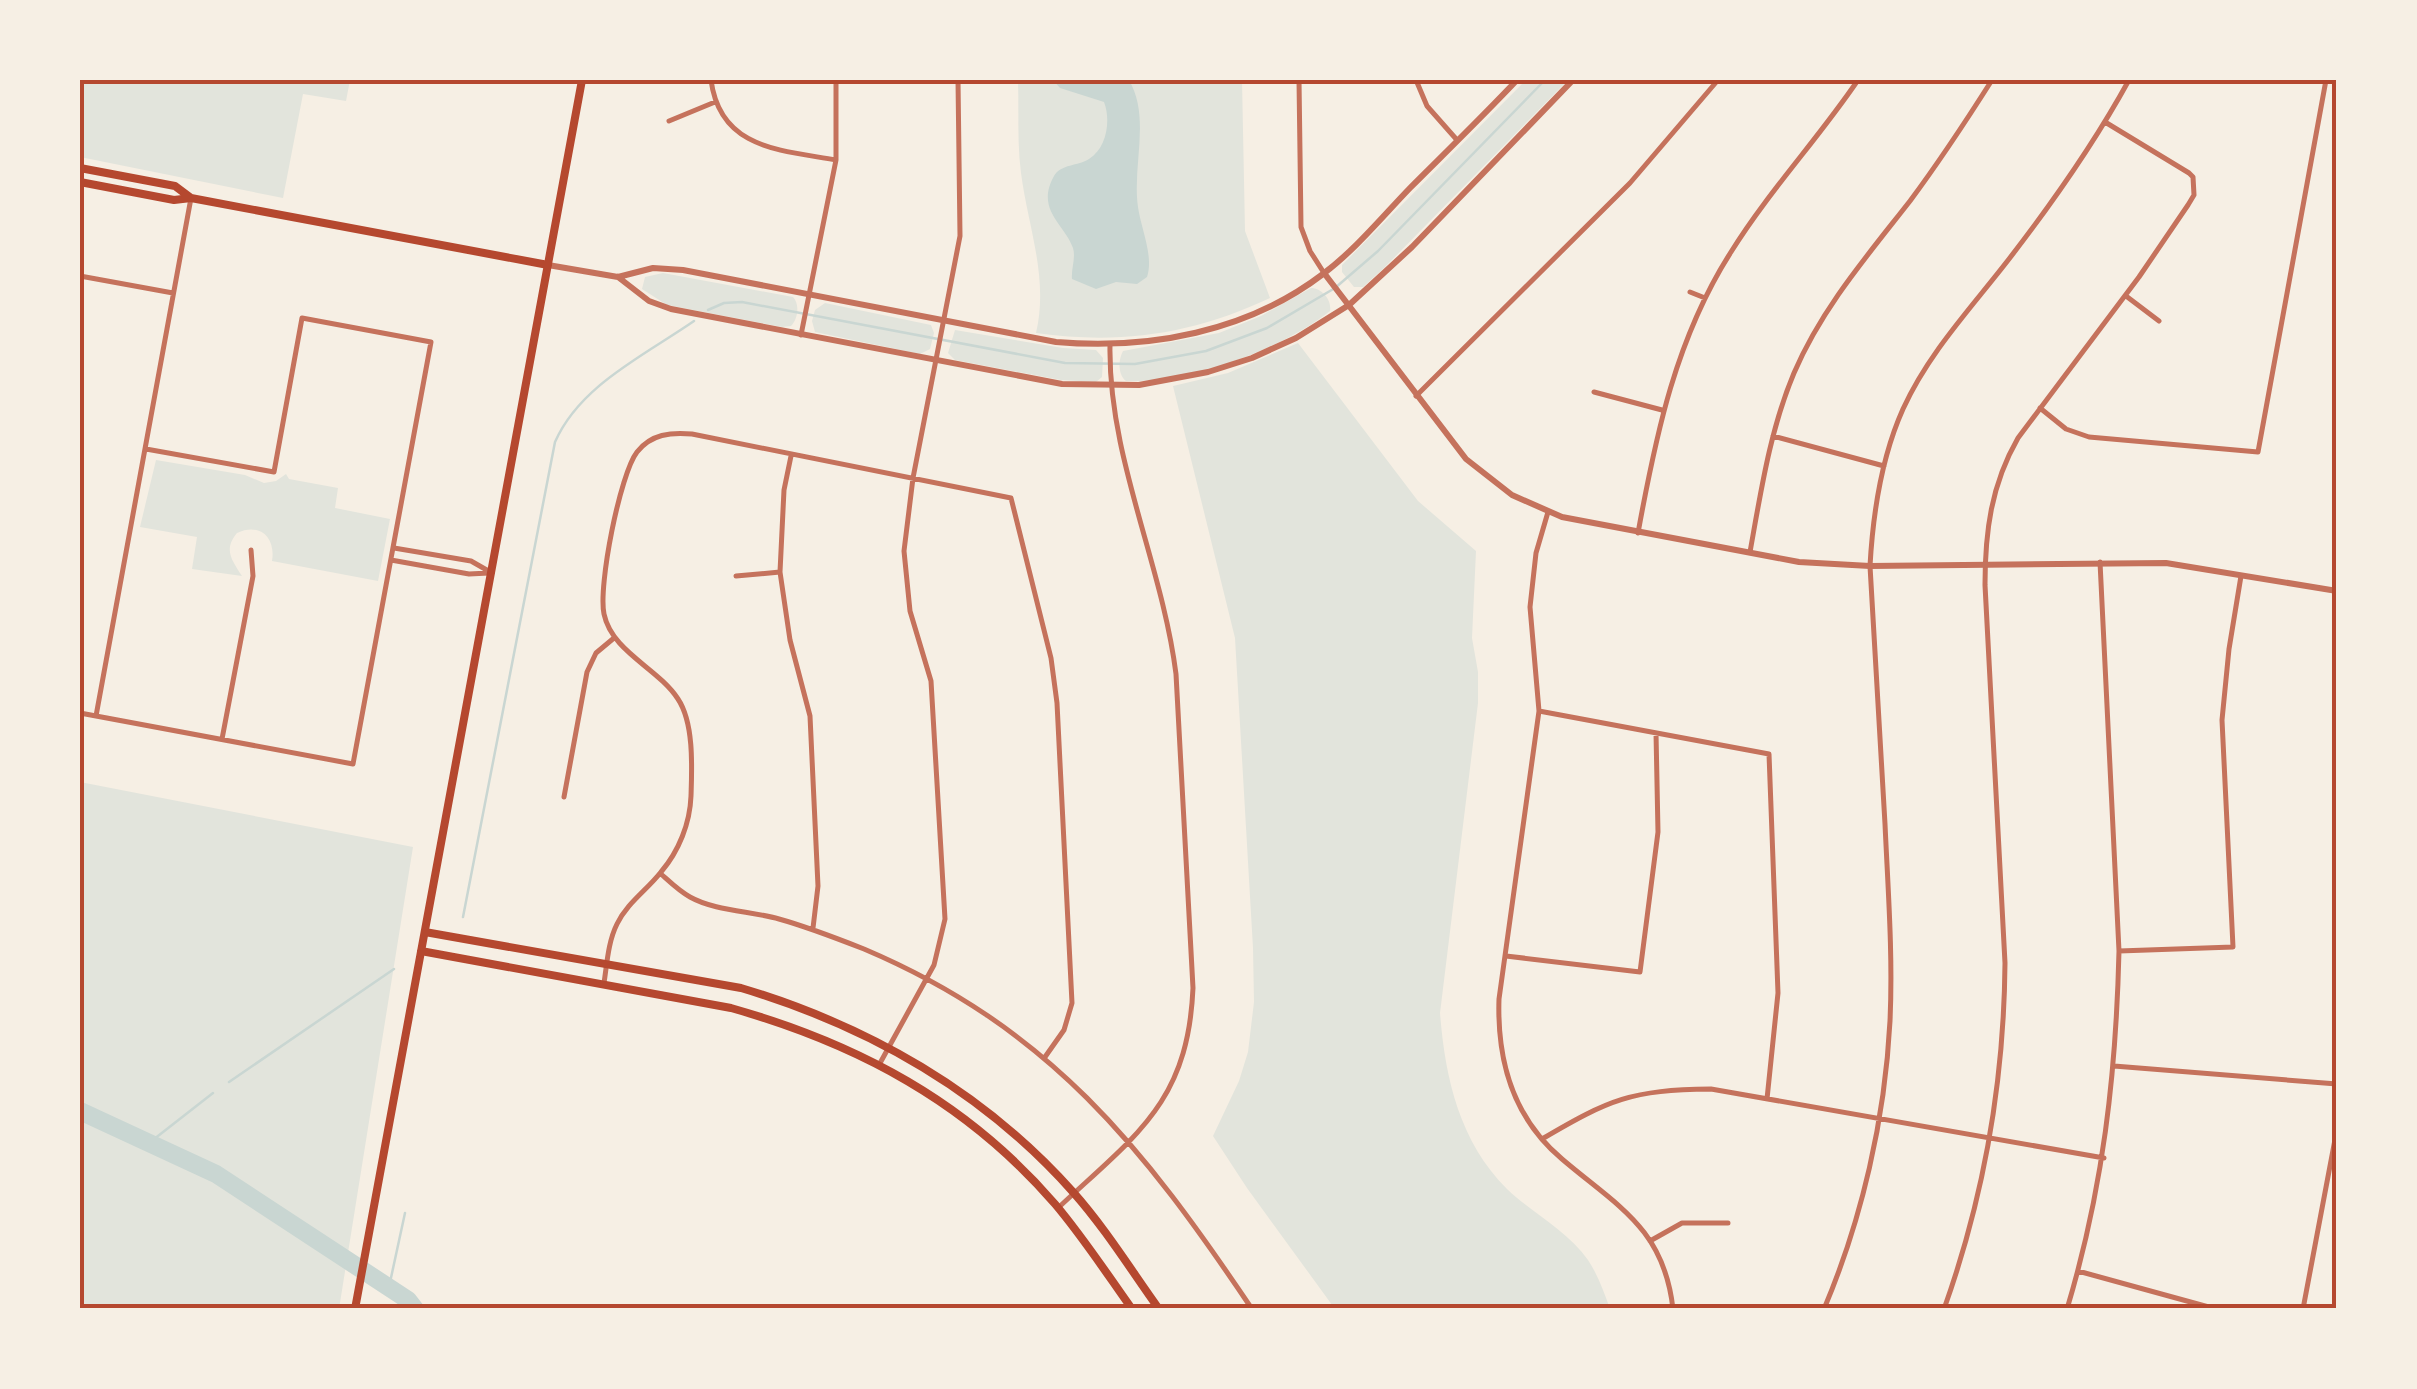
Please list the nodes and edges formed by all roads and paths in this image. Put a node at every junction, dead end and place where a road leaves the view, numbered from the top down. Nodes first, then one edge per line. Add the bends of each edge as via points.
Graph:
1 (582, 80) edge
2 (712, 80) edge
3 (836, 80) edge
4 (958, 80) edge
5 (1299, 80) edge
6 (1416, 80) edge
7 (1517, 80) edge
8 (1573, 80) edge
9 (1718, 80) edge
10 (1858, 80) edge
11 (1992, 80) edge
12 (2129, 80) edge
13 (2326, 80) edge
14 (715, 102) junction
15 (669, 121) dead end
16 (2104, 122) junction
17 (1458, 140) junction
18 (836, 160) junction
19 (80, 168) edge
20 (80, 182) edge
21 (192, 198) junction
22 (548, 265) junction
23 (1324, 273) junction
24 (80, 276) edge
25 (618, 278) junction
26 (1690, 292) dead end
27 (173, 293) junction
28 (808, 294) junction
29 (2125, 296) junction
30 (1704, 298) junction
31 (1348, 306) junction
32 (943, 321) junction
33 (2159, 322) dead end
34 (800, 334) junction
35 (1110, 345) junction
36 (936, 361) junction
37 (1110, 387) junction
38 (1594, 392) dead end
39 (1416, 396) junction
40 (2040, 408) junction
41 (1662, 410) junction
42 (1773, 436) junction
43 (146, 449) junction
44 (791, 456) junction
45 (1884, 466) junction
46 (913, 478) junction
47 (1548, 512) junction
48 (1638, 533) junction
49 (393, 548) junction
50 (251, 550) dead end
51 (1750, 554) junction
52 (390, 560) junction
53 (2100, 562) junction
54 (1985, 564) junction
55 (1870, 566) junction
56 (492, 572) junction
57 (780, 572) junction
58 (2241, 574) junction
59 (736, 576) dead end
60 (2337, 591) edge
61 (614, 637) junction
62 (2337, 693) edge
63 (1539, 711) junction
64 (80, 713) edge
65 (96, 716) junction
66 (1656, 734) junction
67 (222, 739) junction
68 (2337, 766) edge
69 (564, 798) dead end
70 (660, 874) junction
71 (813, 928) junction
72 (425, 932) junction
73 (422, 951) junction
74 (2119, 951) junction
75 (1506, 956) junction
76 (608, 962) junction
77 (926, 980) junction
78 (604, 983) junction
79 (889, 1047) junction
80 (1045, 1057) junction
81 (879, 1065) junction
82 (2114, 1066) junction
83 (2337, 1084) edge
84 (1768, 1099) junction
85 (1879, 1120) junction
86 (2337, 1128) edge
87 (1542, 1139) junction
88 (2336, 1139) edge
89 (1990, 1140) junction
90 (1130, 1142) junction
91 (2104, 1158) junction
92 (1074, 1193) junction
93 (1058, 1208) junction
94 (1728, 1223) dead end
95 (1650, 1240) junction
96 (2078, 1271) junction
97 (356, 1309) edge
98 (1132, 1309) edge
99 (1158, 1309) edge
100 (1252, 1309) edge
101 (1673, 1309) edge
102 (1824, 1309) edge
103 (1944, 1309) edge
104 (2067, 1309) edge
105 (2216, 1309) edge
106 (2302, 1309) edge

1 - 22 main road
2 - 14 street
3 - 18 street
4 - 32 street via 962,216
5 - 23 street via 1301,227
6 - 17 street via 1428,106
7 - 17 street
8 - 31 street
9 - 39 street via 1630,183
10 - 30 street via 1746,228
11 - 42 street via 1824,314 1795,370
12 - 16 street
13 - 40 street via 2258,452 2089,437
14 - 15 street
14 - 18 street via 750,141
16 - 29 street via 2189,173 2195,186
16 - 45 street via 2040,218 1934,354 1902,410
17 - 23 street
18 - 28 street
19 - 21 main road via 176,186
20 - 21 main road
21 - 22 main road
21 - 27 street
22 - 25 street
22 - 56 main road
23 - 31 street
23 - 35 street via 1220,326
24 - 27 street
25 - 28 street via 666,268
25 - 34 street via 658,306
26 - 30 street
27 - 43 street
28 - 32 street
28 - 34 street
29 - 33 street
29 - 40 street
30 - 41 street
31 - 37 street via 1234,365
31 - 39 street
32 - 35 street
32 - 36 street
34 - 36 street
35 - 37 street
36 - 37 street via 1040,382
36 - 46 street
37 - 90 street via 1173,652 1192,988 1188,1045 1176,1078
38 - 41 street
39 - 47 street via 1481,472
40 - 54 street via 1996,484
41 - 48 street
42 - 45 street
42 - 51 street
43 - 49 street via 274,472 302,318 432,342
43 - 65 street
44 - 46 street
44 - 57 street
44 - 61 street via 676,433 654,437 638,450 626,472 604,577 604,617
45 - 55 street
46 - 77 street via 905,575 931,681 945,919
46 - 80 street via 1011,498 1051,658 1072,1003
47 - 48 street
47 - 63 street via 1530,607
48 - 51 street
49 - 52 street
49 - 56 street
50 - 67 street via 253,576
51 - 55 street
52 - 56 street
52 - 67 street via 353,764
53 - 54 street
53 - 58 street
53 - 74 street
54 - 55 street
54 - 89 street via 2004,963
55 - 85 street via 1891,942
56 - 72 main road
57 - 59 street
57 - 71 street via 810,716 818,886
58 - 60 street
58 - 74 street via 2222,720 2233,947
61 - 69 street via 587,672
61 - 70 street via 674,694 688,730 689,815
62 - 68 street
63 - 66 street
63 - 75 street
64 - 65 street
65 - 67 street
66 - 75 street via 1658,832 1640,972
66 - 84 street via 1769,754 1778,994
70 - 71 street via 694,899
70 - 76 street via 618,921
71 - 77 street
72 - 73 main road
72 - 76 main road
73 - 78 main road
73 - 97 main road
74 - 82 street
75 - 87 street via 1498,1037 1516,1100
76 - 78 street
76 - 79 main road via 741,988
77 - 79 street
77 - 80 street
78 - 81 main road via 775,1020
79 - 81 street
79 - 92 main road via 1004,1124
80 - 90 street
81 - 93 main road via 988,1138
82 - 83 street
82 - 91 street
84 - 85 street
84 - 87 street via 1711,1089 1630,1094
85 - 89 street
85 - 102 street via 1853,1228
86 - 88 street
87 - 95 street via 1612,1196
88 - 106 street
89 - 91 street
89 - 103 street
90 - 92 street
90 - 100 street
91 - 96 street
92 - 93 street
92 - 99 main road
93 - 98 main road
94 - 95 street via 1682,1223
95 - 101 street
96 - 104 street
96 - 105 street

